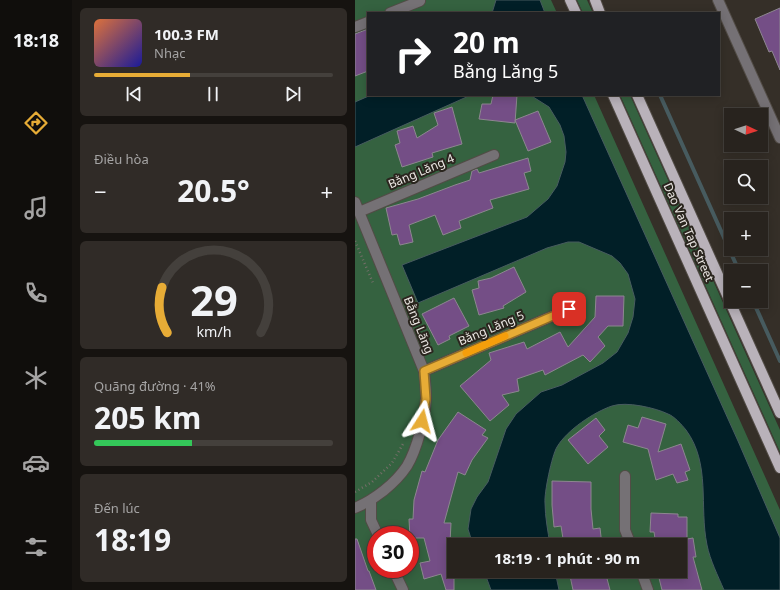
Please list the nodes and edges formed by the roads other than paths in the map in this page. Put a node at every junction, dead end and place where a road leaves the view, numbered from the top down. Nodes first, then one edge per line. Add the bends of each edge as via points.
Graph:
1 (570, 0) edge
2 (595, 0) edge
3 (718, 0) edge
4 (420, 1) edge
5 (392, 12) edge
6 (576, 12) edge
7 (600, 12) edge
8 (367, 22) edge
9 (355, 27) edge
10 (613, 96) edge
11 (637, 96) edge
12 (780, 138) edge
13 (494, 155) dead end
14 (357, 207) edge
15 (569, 309) dead end
16 (424, 371) junction
17 (780, 414) edge
18 (780, 468) edge
19 (625, 476) dead end
20 (371, 500) junction
21 (355, 509) edge
22 (371, 520) junction
23 (374, 526) edge
24 (628, 538) edge
25 (397, 578) edge
26 (644, 578) edge
27 (403, 590) edge
28 (648, 590) edge

1 - 6 main road
2 - 7 main road
3 - 12 street
4 - 5 street
8 - 9 street
10 - 18 main road, Dao Van Tap Street
11 - 17 main road, Dao Van Tap Street
13 - 14 street, Bằng Lăng 4
14 - 16 street, Bằng Lăng
15 - 16 street, Bằng Lăng 5
16 - 20 street, Bằng Lăng via 426,399 421,433 407,466 392,483
19 - 24 street via 625,530
20 - 21 street, Bằng Lăng
20 - 22 street
21 - 22 street
22 - 23 street
25 - 27 street
26 - 28 street

